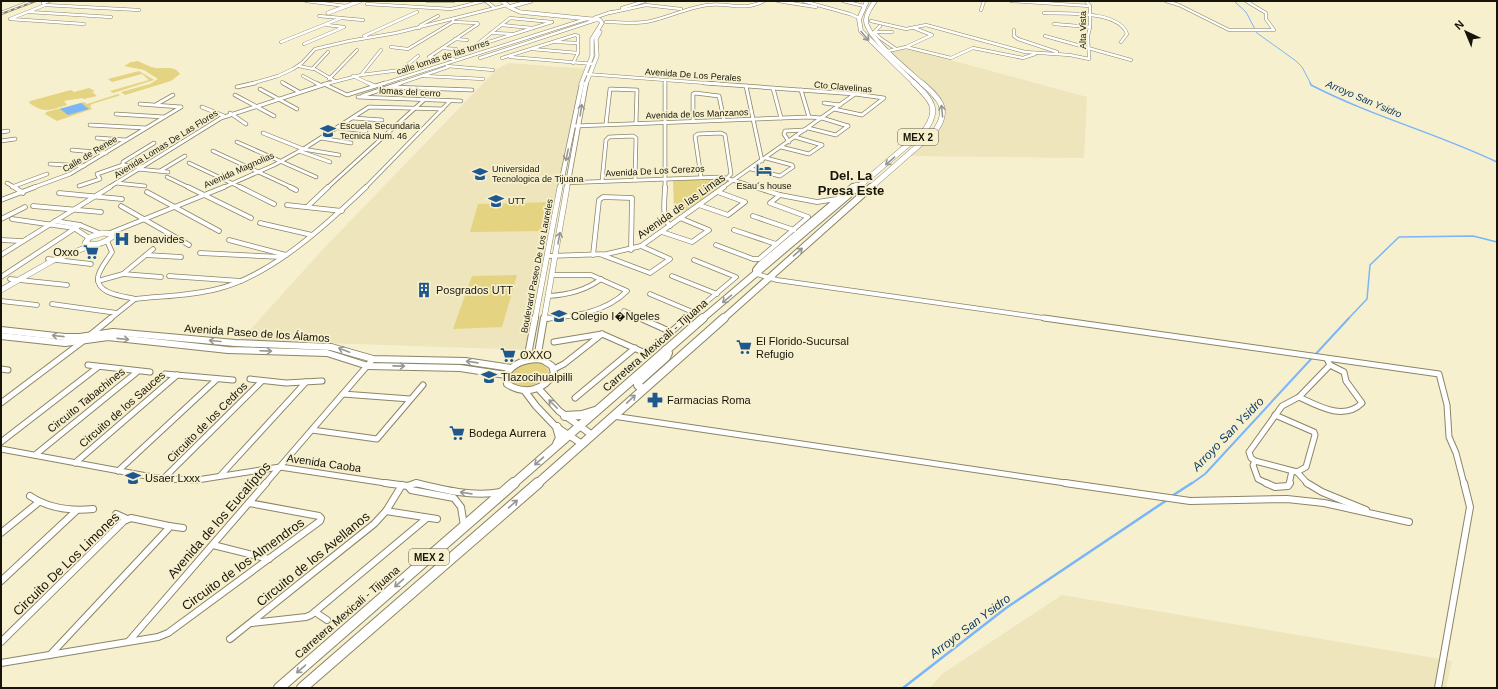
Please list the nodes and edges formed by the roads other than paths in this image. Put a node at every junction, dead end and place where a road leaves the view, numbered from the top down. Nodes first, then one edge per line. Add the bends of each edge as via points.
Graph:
1 (32, 1) edge
2 (49, 1) edge
3 (306, 1) edge
4 (356, 1) edge
5 (360, 1) edge
6 (374, 1) edge
7 (427, 1) edge
8 (454, 1) edge
9 (485, 1) edge
10 (502, 1) edge
11 (523, 1) edge
12 (531, 1) edge
13 (645, 1) edge
14 (764, 1) edge
15 (778, 1) edge
16 (803, 1) edge
17 (843, 1) edge
18 (867, 1) edge
19 (875, 1) edge
20 (984, 1) edge
21 (1011, 1) edge
22 (1086, 1) edge
23 (1167, 1) edge
24 (1246, 1) edge
25 (449, 2) edge
26 (367, 4) junction
27 (509, 4) edge
28 (43, 5) junction
29 (363, 6) dead end
30 (823, 6) junction
31 (864, 6) junction
32 (1090, 6) junction
33 (344, 7) junction
34 (460, 7) junction
35 (495, 8) junction
36 (685, 9) junction
37 (139, 10) dead end
38 (981, 10) dead end
39 (417, 12) dead end
40 (479, 12) junction
41 (1, 13) edge
42 (328, 13) dead end
43 (609, 13) junction
44 (1044, 13) dead end
45 (850, 14) junction
46 (110, 16) dead end
47 (319, 16) dead end
48 (438, 16) dead end
49 (860, 16) junction
50 (1090, 16) junction
51 (463, 17) junction
52 (341, 18) junction
53 (594, 19) junction
54 (363, 20) dead end
55 (453, 21) junction
56 (871, 21) dead end
57 (888, 21) dead end
58 (461, 22) junction
59 (606, 22) junction
60 (84, 24) dead end
61 (326, 24) junction
62 (884, 24) junction
63 (1054, 24) dead end
64 (501, 25) junction
65 (934, 25) dead end
66 (880, 26) dead end
67 (1090, 27) junction
68 (419, 28) junction
69 (537, 28) junction
70 (914, 28) junction
71 (533, 29) junction
72 (529, 30) junction
73 (1014, 30) dead end
74 (949, 31) junction
75 (874, 32) junction
76 (892, 32) dead end
77 (491, 33) junction
78 (542, 33) junction
79 (516, 34) junction
80 (549, 36) junction
81 (1045, 36) dead end
82 (375, 37) junction
83 (455, 40) junction
84 (467, 40) dead end
85 (281, 42) dead end
86 (551, 42) junction
87 (1121, 42) dead end
88 (578, 43) junction
89 (304, 44) dead end
90 (391, 47) dead end
91 (906, 47) junction
92 (442, 48) junction
93 (473, 48) junction
94 (456, 49) dead end
95 (529, 49) junction
96 (896, 49) junction
97 (357, 50) dead end
98 (381, 50) dead end
99 (1089, 50) junction
100 (460, 51) dead end
101 (888, 51) junction
102 (328, 52) dead end
103 (578, 53) junction
104 (1037, 54) junction
105 (1070, 55) junction
106 (418, 56) dead end
107 (507, 56) junction
108 (480, 58) dead end
109 (502, 58) dead end
110 (455, 59) junction
111 (1131, 60) dead end
112 (572, 62) junction
113 (592, 62) junction
114 (441, 65) junction
115 (299, 66) junction
116 (448, 67) junction
117 (313, 69) junction
118 (493, 70) dead end
119 (587, 74) junction
120 (361, 75) junction
121 (303, 76) dead end
122 (353, 76) junction
123 (420, 76) junction
124 (329, 79) junction
125 (483, 79) dead end
126 (665, 80) junction
127 (335, 81) junction
128 (282, 82) dead end
129 (386, 83) junction
130 (322, 85) junction
131 (375, 86) junction
132 (392, 86) junction
133 (746, 86) junction
134 (237, 87) dead end
135 (388, 87) junction
136 (773, 88) junction
137 (260, 89) dead end
138 (472, 90) dead end
139 (801, 90) junction
140 (299, 92) junction
141 (855, 94) junction
142 (173, 95) dead end
143 (235, 95) dead end
144 (358, 97) joint
145 (277, 98) junction
146 (424, 100) junction
147 (450, 101) junction
148 (460, 101) dead end
149 (824, 103) dead end
150 (140, 104) dead end
151 (156, 105) junction
152 (840, 105) junction
153 (254, 106) junction
154 (202, 107) dead end
155 (416, 108) junction
156 (296, 109) dead end
157 (443, 109) junction
158 (834, 109) junction
159 (230, 113) junction
160 (116, 114) dead end
161 (224, 116) junction
162 (274, 116) dead end
163 (165, 117) junction
164 (809, 117) junction
165 (353, 118) junction
166 (781, 118) junction
167 (822, 118) junction
168 (752, 119) junction
169 (382, 120) dead end
170 (724, 120) junction
171 (693, 121) junction
172 (664, 122) junction
173 (636, 123) junction
174 (246, 124) dead end
175 (606, 124) junction
176 (90, 125) dead end
177 (579, 125) junction
178 (573, 126) junction
179 (146, 128) junction
180 (338, 128) junction
181 (807, 129) junction
182 (8, 131) dead end
183 (366, 131) dead end
184 (1, 132) edge
185 (263, 133) dead end
186 (795, 137) junction
187 (97, 138) dead end
188 (321, 138) junction
189 (15, 139) dead end
190 (126, 140) junction
191 (1, 141) edge
192 (237, 142) dead end
193 (789, 142) junction
194 (154, 143) dead end
195 (351, 143) dead end
196 (781, 147) junction
197 (72, 150) dead end
198 (301, 150) junction
199 (212, 151) dead end
200 (106, 153) junction
201 (330, 154) junction
202 (339, 155) dead end
203 (185, 156) dead end
204 (766, 158) junction
205 (323, 159) junction
206 (279, 161) junction
207 (762, 161) junction
208 (330, 162) dead end
209 (189, 163) dead end
210 (50, 164) dead end
211 (123, 165) junction
212 (84, 166) junction
213 (140, 168) junction
214 (751, 168) junction
215 (160, 171) junction
216 (168, 172) dead end
217 (256, 172) junction
218 (47, 174) dead end
219 (167, 177) dead end
220 (316, 177) dead end
221 (701, 177) junction
222 (728, 177) junction
223 (666, 178) junction
224 (635, 180) junction
225 (735, 180) junction
226 (602, 181) junction
227 (7, 182) dead end
228 (116, 183) junction
229 (561, 183) junction
230 (569, 183) junction
231 (865, 183) junction
232 (231, 184) junction
233 (79, 186) dead end
234 (145, 186) dead end
235 (12, 187) junction
236 (296, 190) dead end
237 (147, 192) dead end
238 (718, 192) junction
239 (23, 193) junction
240 (59, 193) dead end
241 (202, 195) junction
242 (780, 195) junction
243 (95, 196) junction
244 (122, 199) dead end
245 (838, 199) junction
246 (1, 200) edge
247 (817, 202) junction
248 (274, 204) dead end
249 (287, 205) dead end
250 (699, 205) junction
251 (33, 206) dead end
252 (121, 206) dead end
253 (25, 207) dead end
254 (174, 207) junction
255 (307, 207) junction
256 (74, 210) junction
257 (826, 210) junction
258 (342, 211) junction
259 (101, 212) dead end
260 (753, 216) dead end
261 (251, 218) dead end
262 (680, 218) junction
263 (1, 219) edge
264 (12, 220) dead end
265 (143, 220) junction
266 (54, 221) junction
267 (260, 223) dead end
268 (47, 224) junction
269 (80, 225) junction
270 (670, 226) junction
271 (74, 228) junction
272 (734, 230) dead end
273 (794, 230) junction
274 (219, 231) dead end
275 (662, 232) junction
276 (110, 233) junction
277 (99, 234) junction
278 (312, 235) junction
279 (1, 240) edge
280 (87, 240) junction
281 (229, 240) dead end
282 (107, 241) junction
283 (22, 242) junction
284 (776, 244) junction
285 (92, 245) junction
286 (189, 245) dead end
287 (716, 245) dead end
288 (641, 246) junction
289 (153, 249) dead end
290 (631, 250) junction
291 (200, 253) dead end
292 (601, 254) junction
293 (1, 255) edge
294 (146, 255) junction
295 (593, 255) junction
296 (284, 256) junction
297 (548, 256) junction
298 (556, 256) junction
299 (181, 257) dead end
300 (50, 260) junction
301 (694, 260) dead end
302 (91, 264) dead end
303 (123, 274) junction
304 (757, 274) junction
305 (552, 275) junction
306 (169, 276) dead end
307 (672, 276) dead end
308 (1, 277) edge
309 (161, 277) dead end
310 (768, 278) junction
311 (10, 279) junction
312 (601, 279) junction
313 (16, 280) junction
314 (98, 281) junction
315 (243, 281) junction
316 (1, 285) edge
317 (67, 285) dead end
318 (1, 290) edge
319 (650, 294) dead end
320 (717, 294) junction
321 (548, 296) junction
322 (134, 299) junction
323 (1, 301) edge
324 (52, 304) dead end
325 (37, 305) dead end
326 (624, 311) dead end
327 (117, 313) junction
328 (695, 313) junction
329 (544, 319) junction
330 (1, 330) edge
331 (672, 332) junction
332 (602, 334) junction
333 (90, 335) junction
334 (1, 336) edge
335 (82, 342) junction
336 (554, 342) dead end
337 (635, 348) junction
338 (666, 350) junction
339 (373, 359) junction
340 (537, 359) junction
341 (1327, 359) junction
342 (527, 360) junction
343 (88, 365) dead end
344 (1330, 365) junction
345 (368, 366) junction
346 (98, 367) junction
347 (511, 368) junction
348 (1, 369) edge
349 (554, 369) junction
350 (8, 370) dead end
351 (137, 372) junction
352 (150, 372) dead end
353 (165, 374) dead end
354 (177, 375) junction
355 (506, 375) junction
356 (217, 379) junction
357 (250, 379) dead end
358 (233, 380) dead end
359 (262, 381) junction
360 (322, 381) dead end
361 (306, 382) junction
362 (422, 385) dead end
363 (538, 388) junction
364 (642, 389) junction
365 (524, 390) junction
366 (343, 394) junction
367 (1299, 397) junction
368 (575, 398) dead end
369 (410, 399) junction
370 (1, 403) edge
371 (599, 410) junction
372 (1275, 415) junction
373 (565, 416) junction
374 (613, 416) junction
375 (579, 426) junction
376 (557, 427) junction
377 (312, 430) junction
378 (569, 435) junction
379 (592, 435) junction
380 (1, 442) edge
381 (582, 444) junction
382 (555, 448) junction
383 (1, 449) edge
384 (35, 455) junction
385 (1255, 461) junction
386 (75, 463) junction
387 (280, 467) junction
388 (118, 471) junction
389 (1295, 472) junction
390 (220, 476) junction
391 (163, 479) junction
392 (405, 485) junction
393 (504, 491) junction
394 (30, 496) dead end
395 (39, 502) junction
396 (249, 503) junction
397 (93, 509) dead end
398 (76, 511) junction
399 (386, 511) junction
400 (116, 514) dead end
401 (1378, 515) junction
402 (427, 518) junction
403 (127, 519) junction
404 (436, 519) dead end
405 (1409, 522) dead end
406 (169, 526) junction
407 (464, 526) junction
408 (183, 528) dead end
409 (1, 533) edge
410 (213, 545) junction
411 (269, 559) junction
412 (1, 581) edge
413 (315, 612) junction
414 (327, 620) dead end
415 (252, 623) junction
416 (230, 639) dead end
417 (129, 641) junction
418 (1, 642) edge
419 (50, 655) junction
420 (1, 663) edge
421 (279, 688) edge
422 (302, 688) edge
423 (1438, 688) edge

1 - 41 street
2 - 28 street
3 - 33 street
4 - 33 street
5 - 33 street
6 - 26 street
7 - 25 street
8 - 25 street
9 - 34 street
9 - 35 street
10 - 27 street
11 - 27 street
12 - 27 street
13 - 43 street
14 - 36 street via 741,8 719,4
15 - 30 street
16 - 30 street
17 - 31 street
18 - 31 main road
19 - 101 main road, MEX 2 via 866,18 866,28
20 - 38 street
21 - 32 street
22 - 32 street, Alta Vista
23 - 24 street via 1230,30 1274,30 1266,19 1266,13
25 - 34 street
26 - 29 street
26 - 34 street via 448,9
27 - 35 street
27 - 40 street via 484,13
27 - 53 street via 525,13
28 - 37 street
28 - 46 street via 29,12
28 - 60 street via 10,19
30 - 45 street
31 - 49 main road
32 - 50 street, Alta Vista
33 - 42 street
35 - 40 street
36 - 43 street via 646,5
36 - 59 street via 645,22
39 - 82 street via 364,36
40 - 51 street
43 - 53 street
44 - 50 street
45 - 49 street
45 - 49 street
47 - 52 street
48 - 68 street
49 -> 231 main road, Carretera Mexicali - Tijuana / MEX 2 via 858,26 864,36 929,98 934,110 933,119 925,130
50 - 67 street, Alta Vista
50 - 87 street via 1112,19 1122,25 1127,34
51 - 55 street
51 - 58 street
52 - 54 street
52 - 61 street
53 - 59 street
53 - 78 street
53 - 80 street
53 - 113 street, Boulevard Paseo De Los Laureles via 602,23 592,39
55 - 58 street
55 - 68 street
55 - 90 street via 408,49
56 - 62 street
57 - 62 street
58 - 83 street via 478,23
59 - 113 street, Boulevard Paseo De Los Laureles via 596,39 597,52
61 - 85 street
61 - 89 street via 344,27
62 - 70 street via 903,29
63 - 67 street
64 - 69 street
64 - 69 street via 510,18 552,22
64 - 77 street
65 - 74 street
66 - 75 street
67 - 99 street, Alta Vista
68 - 82 street
69 - 71 street
70 - 74 street via 924,25
70 - 91 street via 932,35
71 - 72 street
71 - 78 street
72 - 78 street
72 - 79 street
73 - 105 street via 1014,36 1018,39
74 - 104 street
75 - 76 street
75 - 96 street via 879,39 892,44
77 - 79 street
77 - 93 street
78 - 80 street
78 - 110 street, calle lomas de las torres
79 - 93 street
80 - 108 street
81 - 99 street
82 - 115 street via 315,49
83 - 84 street
83 - 92 street
86 - 88 street
86 - 88 street via 575,35 578,36
86 - 95 street
88 - 103 street
91 - 96 street
91 - 104 street via 951,58 973,48 1023,58
92 - 94 street
92 - 110 street via 429,57
93 - 100 street
95 - 103 street
95 - 107 street
96 - 101 street
97 - 124 street
98 - 120 street
99 - 105 street, Alta Vista via 1089,59
99 - 111 street
310 -> 101 main road, MEX 2 via 902,161 941,123 944,116 938,98
102 - 117 street
103 - 112 street
104 - 105 street
106 - 120 street, Avenida Lomas De Las Flores via 401,70
107 - 109 street
107 - 112 street
110 - 114 street, calle lomas de las torres
112 - 113 street
113 - 119 street, Boulevard Paseo De Los Laureles
114 - 116 street
114 - 129 street, calle lomas de las torres
115 - 117 street
115 - 134 street via 262,81
116 - 118 street
116 - 123 street, calle lomas de las torres
117 - 124 street
119 - 126 street, Avenida De Los Perales
177 -> 119 street, Boulevard Paseo De Los Laureles
119 - 178 street, Boulevard Paseo De Los Laureles via 577,100
120 - 122 street, Avenida Lomas De Las Flores
121 - 130 street
122 - 127 street, Avenida Lomas De Las Flores
122 - 131 street
123 - 125 street
123 - 132 street, calle lomas de las torres
124 - 127 street
126 - 133 street, Avenida De Los Perales
126 - 172 street
127 - 130 street, Avenida Lomas De Las Flores
128 - 140 street
129 - 131 street, calle lomas de las torres
129 - 132 street
130 - 131 street, calle lomas de las torres via 347,95
130 - 140 street, Avenida Lomas De Las Flores
132 - 135 street, calle lomas de las torres
133 - 136 street, Avenida De Los Perales
133 - 168 street
135 - 138 street
135 - 144 street, calle lomas de las torres
136 - 139 street, Avenida De Los Perales
136 - 166 street
137 - 145 street
139 - 141 street, Cto Clavelinas
139 - 164 street
140 - 145 street, Avenida Lomas De Las Flores
141 - 152 street, Avenida de las Limas
141 - 158 street, Cto Clavelinas via 883,98 862,115
142 - 151 street
143 - 153 street
144 - 146 street, lomas del cerro
145 - 153 street, Avenida Lomas De Las Flores
145 - 156 street
146 - 147 street, lomas del cerro
146 - 155 street
147 - 148 street, lomas del cerro
147 - 157 street
149 - 152 street
150 - 151 street
151 - 163 street, Calle de Renee via 181,107
152 - 158 street, Avenida de las Limas
153 - 159 street, Avenida Lomas De Las Flores
153 - 162 street
154 - 161 street
155 - 157 street
155 - 165 street, Avenida Magnolias via 367,108
155 - 255 street
157 - 258 street
158 - 167 street, Avenida de las Limas
159 - 161 street, Avenida Lomas De Las Flores
159 - 174 street
160 - 163 street
161 - 213 street, Avenida Lomas De Las Flores
163 - 179 street, Calle de Renee
164 - 166 street, Avenida de los Manzanos
164 - 167 street, Avenida de los Manzanos
165 - 169 street
165 - 180 street, Avenida Magnolias
166 - 168 street, Avenida de los Manzanos
167 - 181 street, Avenida de las Limas
167 - 181 street, Avenida de los Manzanos via 848,126 836,135
168 - 170 street, Avenida de los Manzanos
168 - 207 street
170 - 171 street, Avenida de los Manzanos
170 - 171 street via 719,96 696,93 693,94
171 - 172 street, Avenida de los Manzanos
172 - 173 street, Avenida de los Manzanos
172 - 223 street
173 - 175 street, Avenida de los Manzanos
173 - 175 street via 637,90 614,88 610,89
175 - 177 street, Avenida de los Manzanos
176 - 179 street
177 - 178 street, Avenida de los Manzanos
177 - 230 street, Boulevard Paseo De Los Laureles
178 -> 229 street, Boulevard Paseo De Los Laureles
179 - 190 street, Calle de Renee
180 - 183 street
180 - 188 street, Avenida Magnolias
181 - 186 street, Avenida de las Limas
181 - 193 street via 785,131
182 - 184 street
185 - 198 street
186 - 193 street, Avenida de las Limas
186 - 196 street via 822,145 809,154
187 - 190 street
188 - 195 street
188 - 198 street, Avenida Magnolias
189 - 191 street
190 - 200 street, Calle de Renee
192 - 206 street
193 - 196 street, Avenida de las Limas
194 - 211 street via 123,162
196 - 204 street, Avenida de las Limas
197 - 200 street
198 - 201 street
198 - 205 street
198 - 206 street, Avenida Magnolias
199 - 217 street
200 - 212 street, Calle de Renee
201 - 202 street
201 - 205 street
203 - 215 street
204 - 207 street, Avenida de las Limas
204 - 214 street via 793,167 780,176
205 - 208 street
206 - 217 street, Avenida Magnolias
206 - 220 street
207 - 214 street, Avenida de las Limas
209 - 232 street
210 - 212 street
211 - 213 street
211 - 233 street via 97,174 99,179
212 - 239 street, Calle de Renee via 62,179
213 - 215 street
213 - 228 street, Avenida Lomas De Las Flores
214 - 225 street, Avenida de las Limas
215 - 216 street
217 - 232 street, Avenida Magnolias
217 - 236 street
218 - 235 street
219 - 241 street
221 - 222 street, Avenida De Los Cerezos
221 - 222 street via 695,136 721,133 725,135 731,174
221 - 223 street, Avenida De Los Cerezos
222 - 225 street, Avenida De Los Cerezos
223 - 224 street, Avenida De Los Cerezos
223 - 270 street via 666,215
224 - 226 street, Avenida De Los Cerezos
224 - 226 street via 635,137 607,138
225 - 238 street, Avenida de las Limas
225 - 242 street, Avenida De Los Cerezos
226 - 230 street, Avenida De Los Cerezos
227 - 235 street
228 - 234 street
228 - 243 street, Avenida Lomas De Las Flores
229 - 230 street, Avenida De Los Cerezos
229 - 297 street, Boulevard Paseo De Los Laureles
298 -> 230 street, Boulevard Paseo De Los Laureles
231 - 245 main road via 852,188
231 - 304 main road, Carretera Mexicali - Tijuana / MEX 2
232 - 241 street, Avenida Magnolias
232 - 248 street
235 - 239 street
237 - 254 street
238 - 250 street, Avenida de las Limas
238 - 250 street via 746,202 728,215
239 - 246 street, Calle de Renee
240 - 243 street
241 - 254 street, Avenida Magnolias
241 - 261 street
242 - 247 street, Avenida De Los Cerezos
242 - 273 street via 770,203 808,216
243 - 244 street
243 - 256 street, Avenida Lomas De Las Flores
245 - 247 street
245 - 257 main road
247 - 257 street via 824,205
249 - 255 street
250 - 262 street, Avenida de las Limas
251 - 256 street
252 - 265 street
253 - 263 street
254 - 265 street, Avenida Magnolias
254 - 274 street
255 - 258 street
256 - 259 street
256 - 266 street, Avenida Lomas De Las Flores
257 - 304 main road via 760,265 756,270
258 - 278 street
260 - 273 street
262 - 270 street, Avenida de las Limas
262 - 275 street via 709,230 692,242
264 - 268 street
265 - 276 street, Avenida Magnolias
265 - 286 street
266 - 268 street, Avenida Lomas De Las Flores
266 - 269 street
267 - 278 street
268 - 271 street
268 - 283 street, Avenida Lomas De Las Flores
269 - 271 street
269 - 277 street
270 - 275 street, Avenida de las Limas
271 - 280 street via 80,230
271 - 308 street
272 - 284 street
273 - 284 street
275 - 288 street, Avenida de las Limas
276 - 277 street
276 - 282 street via 112,236
277 - 280 street
278 - 296 street
279 - 283 street
280 - 285 street
280 - 300 street
281 - 296 street
282 - 285 street
282 - 314 street via 112,252 98,276
283 - 293 street, Avenida Lomas De Las Flores
284 - 287 street via 757,260
285 - 300 street
288 - 290 street, Avenida de las Limas
288 - 292 street via 670,259 650,273
289 - 294 street
290 - 292 street, Avenida de las Limas
290 - 295 street via 632,198 603,197 598,200
291 - 296 street
292 - 295 street, Avenida de las Limas
294 - 299 street
294 - 303 street
295 - 298 street, Avenida de las Limas
296 - 315 street
297 - 298 street, Avenida de las Limas
297 - 342 street, Boulevard Paseo De Los Laureles
298 - 305 street, Boulevard Paseo De Los Laureles
300 - 302 street
300 - 311 street
300 - 313 street
301 - 320 street via 736,277
303 - 309 street
303 - 314 street
304 - 310 street
304 -> 338 main road, Carretera Mexicali - Tijuana / MEX 2
305 - 312 street via 587,274
305 - 321 street, Boulevard Paseo De Los Laureles
306 - 315 street
307 - 320 street
310 - 341 street
310 - 364 main road, MEX 2
311 - 313 street
311 - 316 street
312 - 321 street via 574,294
312 - 329 street via 627,291 615,301 596,310
313 - 317 street
313 - 318 street
314 - 322 street via 104,290
315 - 322 street via 186,296
319 - 328 street
320 - 328 street
321 - 329 street, Boulevard Paseo De Los Laureles
322 - 327 street
323 - 325 street
324 - 327 street
326 - 331 street
327 - 333 street
328 - 331 street
329 - 340 street, Boulevard Paseo De Los Laureles
333 -> 330 street, Avenida Paseo de los Álamos via 65,337
331 - 337 street via 647,352
332 - 336 street
332 - 337 street
332 - 349 street
333 - 335 street
339 -> 333 street, Avenida Paseo de los Álamos via 331,347 236,343 113,332
334 - 335 street, Avenida Paseo de los Álamos via 65,343
335 -> 345 street, Avenida Paseo de los Álamos via 108,337 228,350 327,353
335 - 370 street
337 - 368 street
338 - 364 main road via 666,357 638,382
338 - 371 main road, Carretera Mexicali - Tijuana / MEX 2
339 - 345 street, Avenida de los Eucalíptos
347 -> 339 street, Avenida Paseo de los Álamos via 465,361
340 - 342 street
340 - 349 street via 548,362
341 - 344 street
341 - 423 street via 1439,374 1447,405 1449,437 1456,453 1470,507
342 - 347 street
343 - 346 street
344 - 367 street
344 - 367 street via 1344,372 1346,381 1362,403 1358,408 1348,412 1331,410
345 -> 355 street, Avenida Paseo de los Álamos via 460,368
345 - 366 street, Avenida de los Eucalíptos
346 - 351 street, Circuito Tabachines
346 - 380 street, Circuito Tabachines
347 - 355 street
348 - 350 street
349 - 363 street via 549,382
351 - 352 street
351 - 384 street, Circuito Tabachines
353 - 354 street
354 - 356 street, Circuito de los Sauces
354 - 386 street, Circuito de los Sauces
355 - 365 street via 507,384 517,390
356 - 358 street, Circuito de los Sauces
356 - 388 street
357 - 359 street
359 - 361 street, Circuito de los Cedros
359 - 391 street, Circuito de los Cedros
360 - 361 street, Circuito de los Cedros
361 - 390 street
362 - 369 street
363 - 365 street
373 -> 363 street
374 -> 364 main road, MEX 2
365 - 376 street
366 - 369 street
366 - 377 street, Avenida de los Eucalíptos
367 - 372 street via 1282,406
369 - 377 street via 377,439
371 - 373 main road
371 - 375 main road, Carretera Mexicali - Tijuana / MEX 2
372 - 385 street via 1249,452
372 - 389 street via 1314,432 1306,467
373 - 375 street
374 - 379 main road, MEX 2
374 - 401 street via 1190,501 1287,499 1324,503
375 - 378 main road, Carretera Mexicali - Tijuana / MEX 2
375 - 379 street
376 - 378 street
376 - 382 main road via 560,438
377 - 387 street, Avenida de los Eucalíptos
378 - 381 street
378 - 382 main road, Carretera Mexicali - Tijuana / MEX 2
379 - 381 main road, MEX 2
422 -> 381 main road, MEX 2
382 -> 393 main road, Carretera Mexicali - Tijuana / MEX 2
383 - 384 street, Avenida Caoba
384 - 386 street, Avenida Caoba
385 - 389 street
385 - 389 street via 1258,478 1275,487 1288,486
386 - 388 street, Avenida Caoba
387 - 390 street, Avenida Caoba
387 - 392 street, Avenida Caoba
387 - 396 street, Avenida de los Eucalíptos
388 - 391 street, Avenida Caoba
389 - 401 street via 1322,492
390 - 391 street, Avenida Caoba via 197,480
393 -> 392 street via 483,495 416,483
392 - 399 street, Circuito de los Avellanos
392 - 407 street via 411,490 454,498 459,502
393 - 407 main road, Carretera Mexicali - Tijuana / MEX 2
394 - 395 street
395 - 398 street
395 - 409 street
396 - 410 street, Avenida de los Eucalíptos
396 - 411 street, Circuito de los Almendros via 321,518
397 - 398 street
398 - 412 street
399 - 402 street, Circuito de los Avellanos
399 - 415 street, Circuito de los Avellanos via 374,524
400 - 403 street
401 - 405 street
402 - 404 street, Circuito de los Avellanos
402 - 413 street, Circuito de los Avellanos
403 - 406 street, Circuito De Los Limones
403 - 418 street, Circuito De Los Limones
406 - 408 street, Circuito De Los Limones
406 - 419 street
407 -> 421 main road, Carretera Mexicali - Tijuana / MEX 2
410 - 411 street
410 - 417 street, Avenida de los Eucalíptos
411 - 417 street, Circuito de los Almendros via 168,633
413 - 414 street
413 - 415 street, Circuito de los Avellanos via 306,617
415 - 416 street, Circuito de los Avellanos
417 - 419 street, Circuito de los Almendros
419 - 420 street, Circuito de los Almendros

